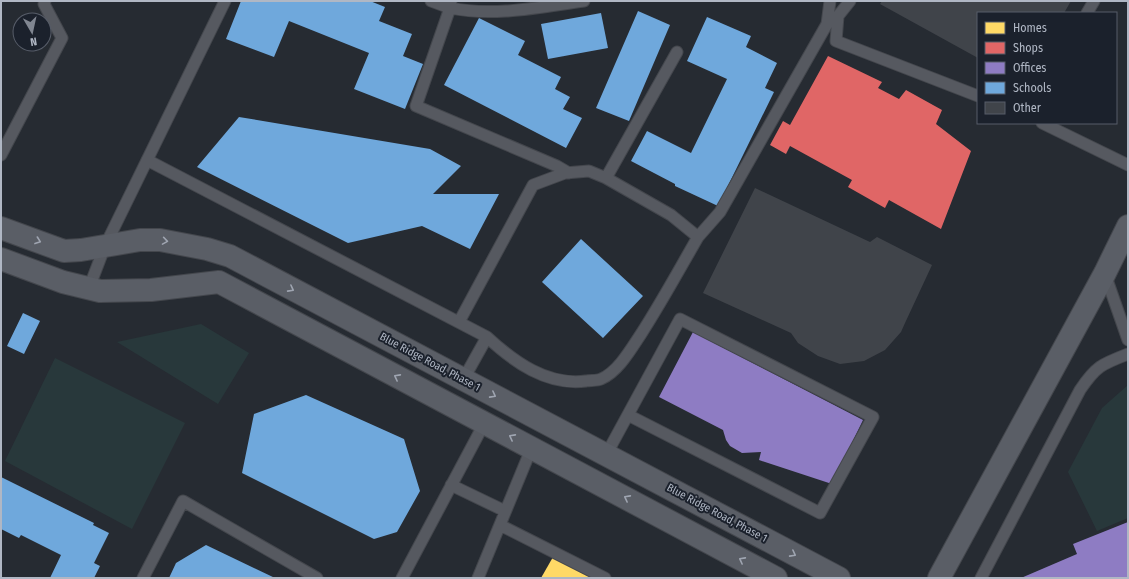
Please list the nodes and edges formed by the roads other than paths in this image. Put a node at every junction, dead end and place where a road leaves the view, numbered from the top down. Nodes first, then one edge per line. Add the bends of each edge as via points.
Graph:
1 (45, 1) edge
2 (225, 1) edge
3 (431, 1) edge
4 (584, 1) edge
5 (830, 1) edge
6 (850, 1) edge
7 (1094, 1) edge
8 (451, 5) edge
9 (1088, 12) edge
10 (677, 52) dead end
11 (977, 96) edge
12 (1044, 124) edge
13 (1, 156) edge
14 (146, 160) junction
15 (1128, 165) edge
16 (569, 173) junction
17 (606, 178) junction
18 (1128, 226) edge
19 (1, 228) edge
20 (698, 237) junction
21 (105, 246) junction
22 (1, 259) edge
23 (1104, 273) junction
24 (88, 288) junction
25 (459, 322) junction
26 (487, 337) junction
27 (1128, 340) edge
28 (1128, 354) edge
29 (463, 380) junction
30 (628, 415) junction
31 (485, 422) junction
32 (532, 447) junction
33 (606, 455) junction
34 (451, 485) junction
35 (505, 511) junction
36 (500, 524) junction
37 (143, 578) edge
38 (317, 578) edge
39 (402, 578) edge
40 (478, 578) edge
41 (605, 578) edge
42 (776, 578) edge
43 (839, 578) edge
44 (939, 578) edge
45 (981, 578) edge

1 - 13 lane via 44,4 62,38
2 - 14 lane
3 - 8 lane
4 - 8 lane via 516,11 482,12 461,10
5 - 20 lane via 827,24 720,212
6 - 11 lane via 838,16 836,41
7 - 9 lane
8 - 16 lane via 416,106
10 - 17 lane
12 - 15 lane
14 - 21 lane
14 - 25 lane
16 - 17 lane via 589,171
16 - 25 lane via 533,185
17 - 20 lane via 670,215
18 - 23 street
19 -> 21 street, Blue Ridge Road, Phase 1 via 64,250
20 - 26 lane via 632,347 619,366 601,379 582,382 549,378 522,366
21 - 24 lane
21 -> 29 street, Blue Ridge Road, Phase 1 via 140,240 160,240 230,256
22 - 24 street via 41,275
23 - 27 lane
23 - 44 street
31 -> 24 street via 219,282 144,290 100,291
25 - 26 lane
26 - 29 lane
28 - 45 lane via 1106,362 1092,373 1080,390
29 -> 33 street, Blue Ridge Road, Phase 1
30 - 30 lane via 680,318 873,418 820,513
30 - 33 lane
32 -> 31 street
31 - 34 lane
32 - 35 lane
42 -> 32 street
33 -> 43 street, Blue Ridge Road, Phase 1
34 - 35 lane
34 - 39 lane
35 - 36 lane
36 - 40 lane
36 - 41 lane
37 - 38 lane via 182,501

